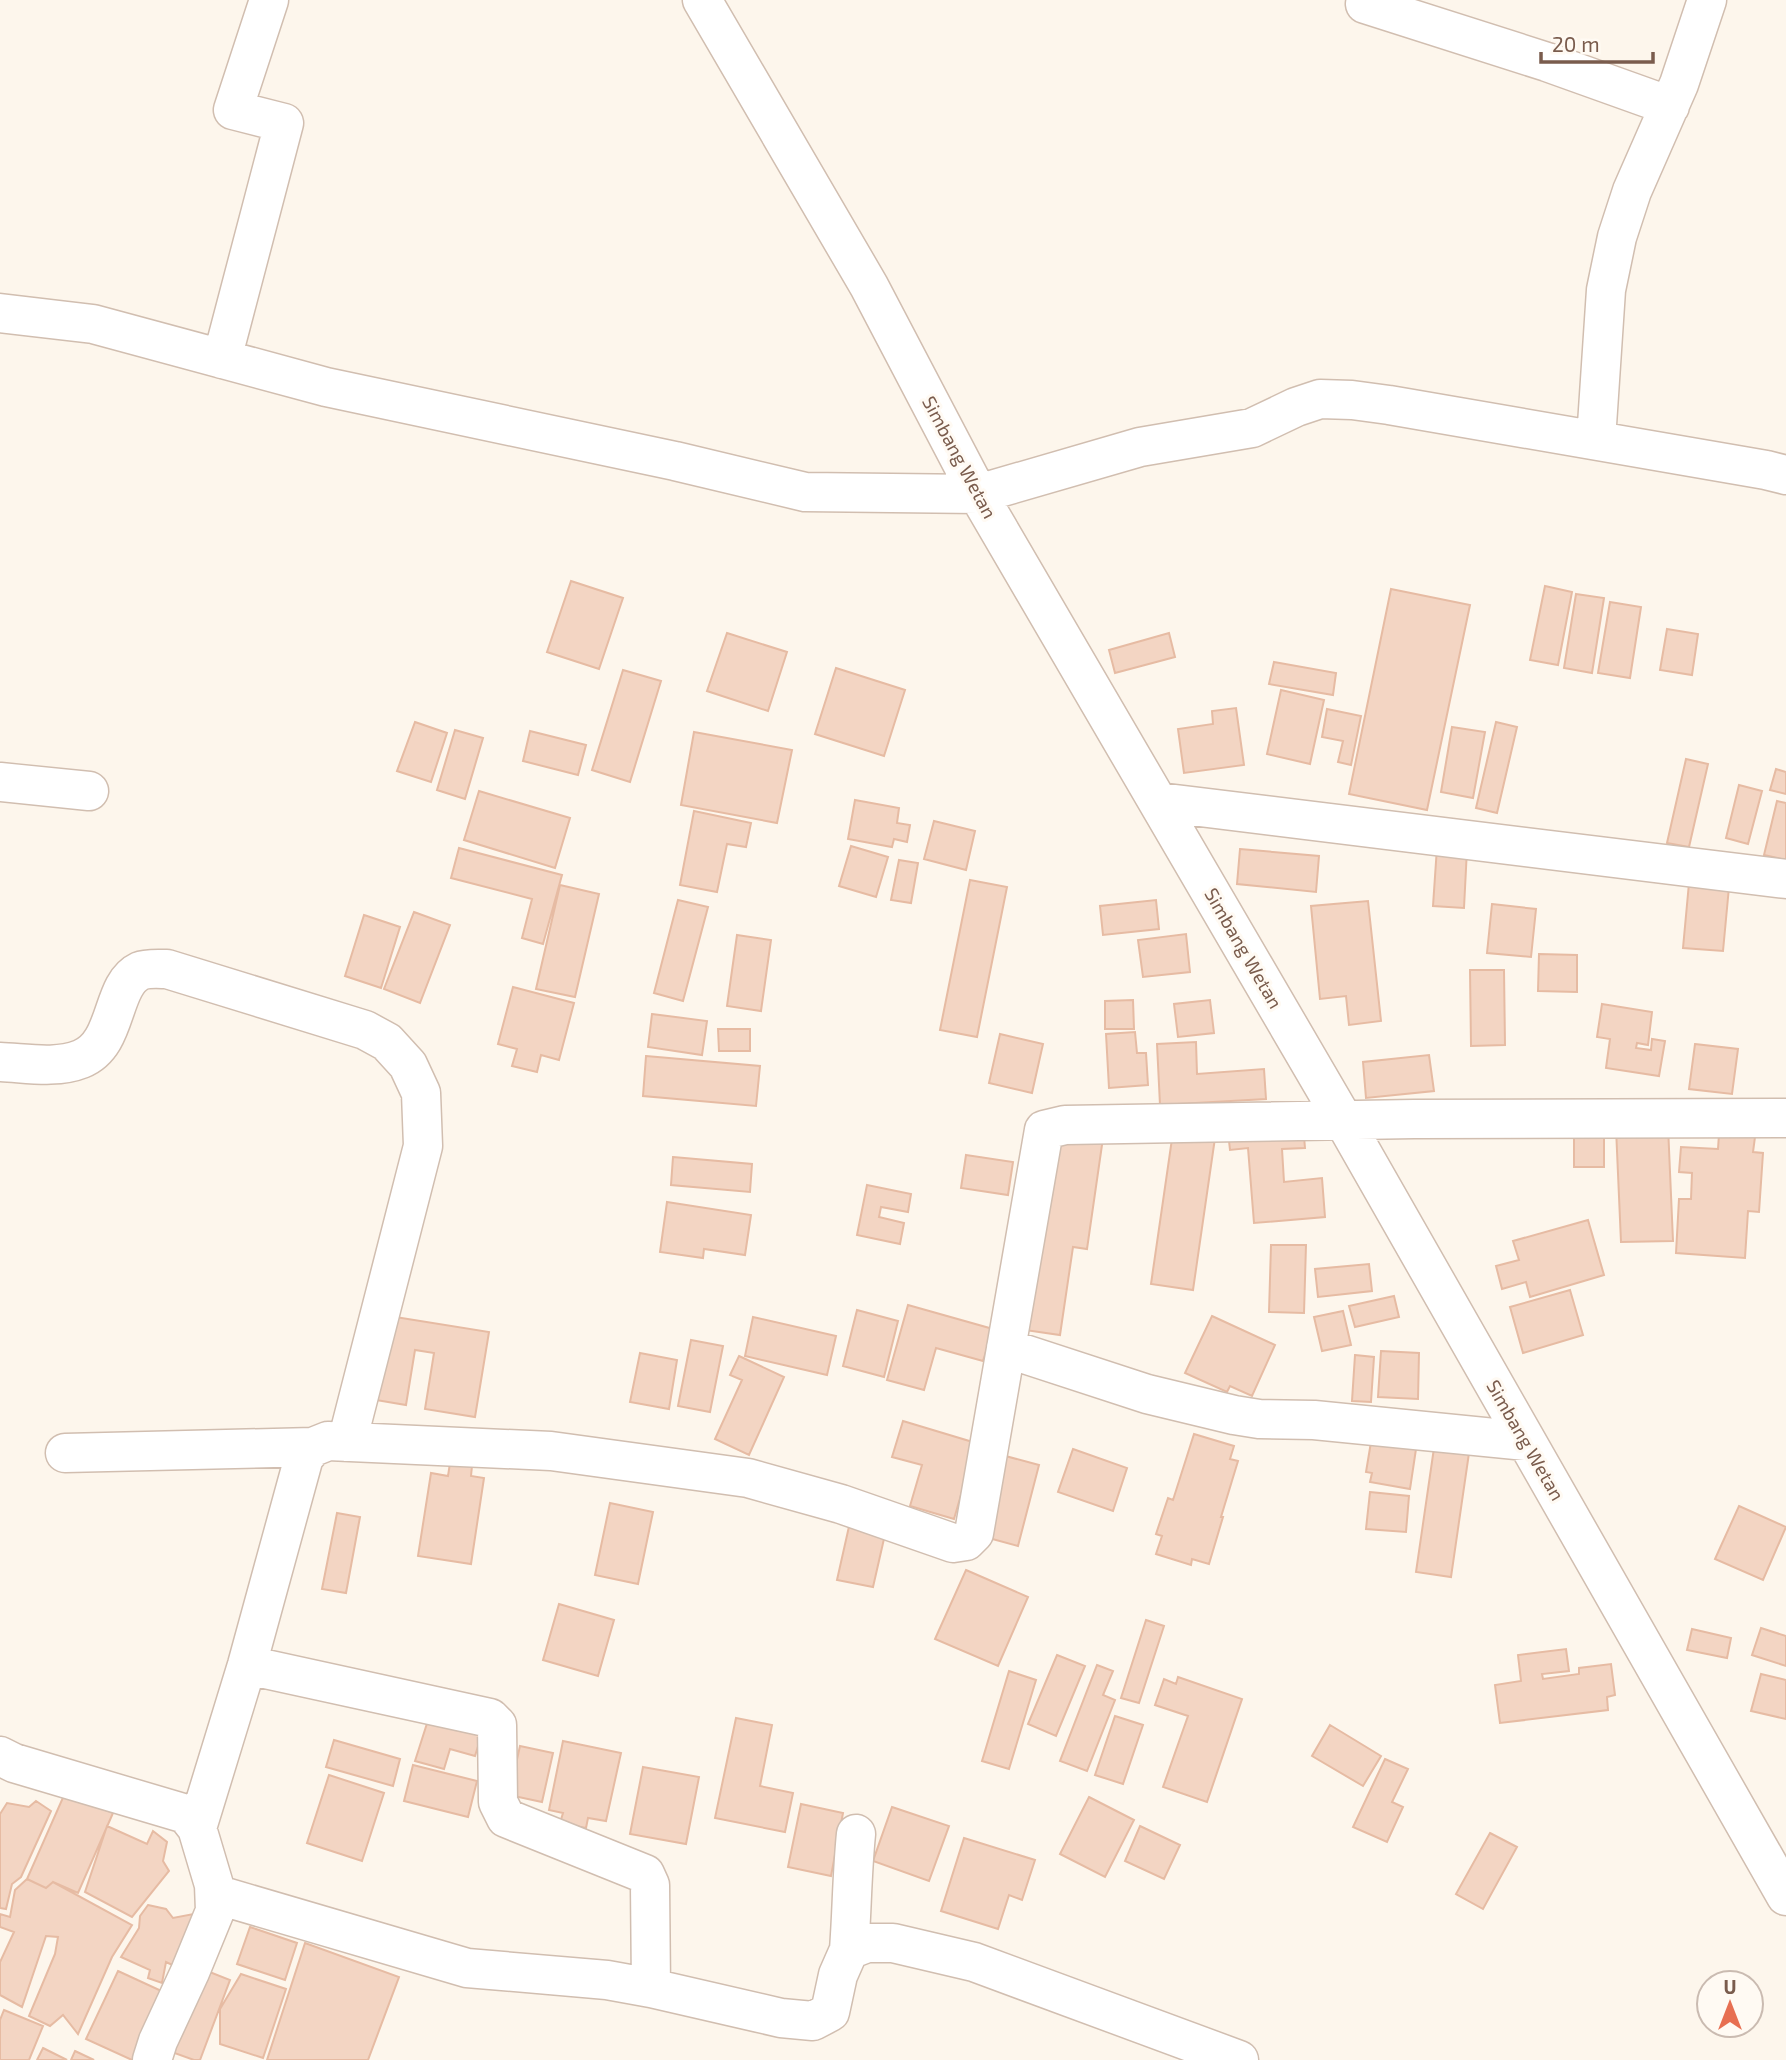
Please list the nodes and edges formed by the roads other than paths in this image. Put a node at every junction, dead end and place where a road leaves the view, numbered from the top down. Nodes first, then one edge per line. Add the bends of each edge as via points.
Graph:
1 (269, 0) edge
2 (702, 0) edge
3 (1707, 0) edge
4 (1365, 4) dead end
5 (1670, 106) junction
6 (0, 313) edge
7 (222, 359) junction
8 (1596, 440) junction
9 (1786, 475) edge
10 (978, 494) junction
11 (0, 782) edge
12 (89, 791) dead end
13 (1159, 802) junction
14 (1786, 879) edge
15 (0, 1062) edge
16 (1786, 1118) edge
17 (1344, 1121) junction
18 (1006, 1348) junction
19 (1526, 1441) junction
20 (330, 1445) junction
21 (65, 1453) dead end
22 (247, 1665) junction
23 (0, 1756) edge
24 (197, 1828) junction
25 (856, 1834) dead end
26 (215, 1894) junction
27 (1786, 1896) edge
28 (849, 1950) junction
29 (651, 1988) junction
30 (152, 2060) edge
31 (1238, 2060) edge

1 - 7 street via 233,110 284,123
2 - 10 street, Simbang Wetan via 869,286
3 - 5 street
4 - 5 street
5 - 8 street via 1632,191 1608,274
6 - 7 street via 93,324
7 - 10 street via 326,387 805,492
8 - 9 street
8 - 10 street via 1389,405 1320,399 1251,428 1140,447
10 - 13 street, Simbang Wetan
11 - 12 street
13 - 14 street
13 - 17 street, Simbang Wetan
15 - 20 street via 60,1065 83,1058 102,1044 126,984 140,971 167,969 365,1030 387,1042 408,1065 421,1093 423,1146
16 - 17 street
17 - 18 street via 1065,1125 1044,1130
17 - 19 street, Simbang Wetan
18 - 19 street via 1147,1394 1234,1415
18 - 20 street via 974,1533 966,1541 953,1543 748,1478 551,1451
19 - 27 street, Simbang Wetan
20 - 21 street
20 - 22 street via 304,1457
22 - 24 street
22 - 29 street via 490,1718 497,1726 498,1802 506,1818 645,1874
23 - 24 street via 186,1814
24 - 26 street
25 - 28 street
26 - 29 street via 467,1968
26 - 30 street via 215,1911
28 - 29 street via 830,2012 813,2021
28 - 31 street via 867,1943 893,1943 974,1962

